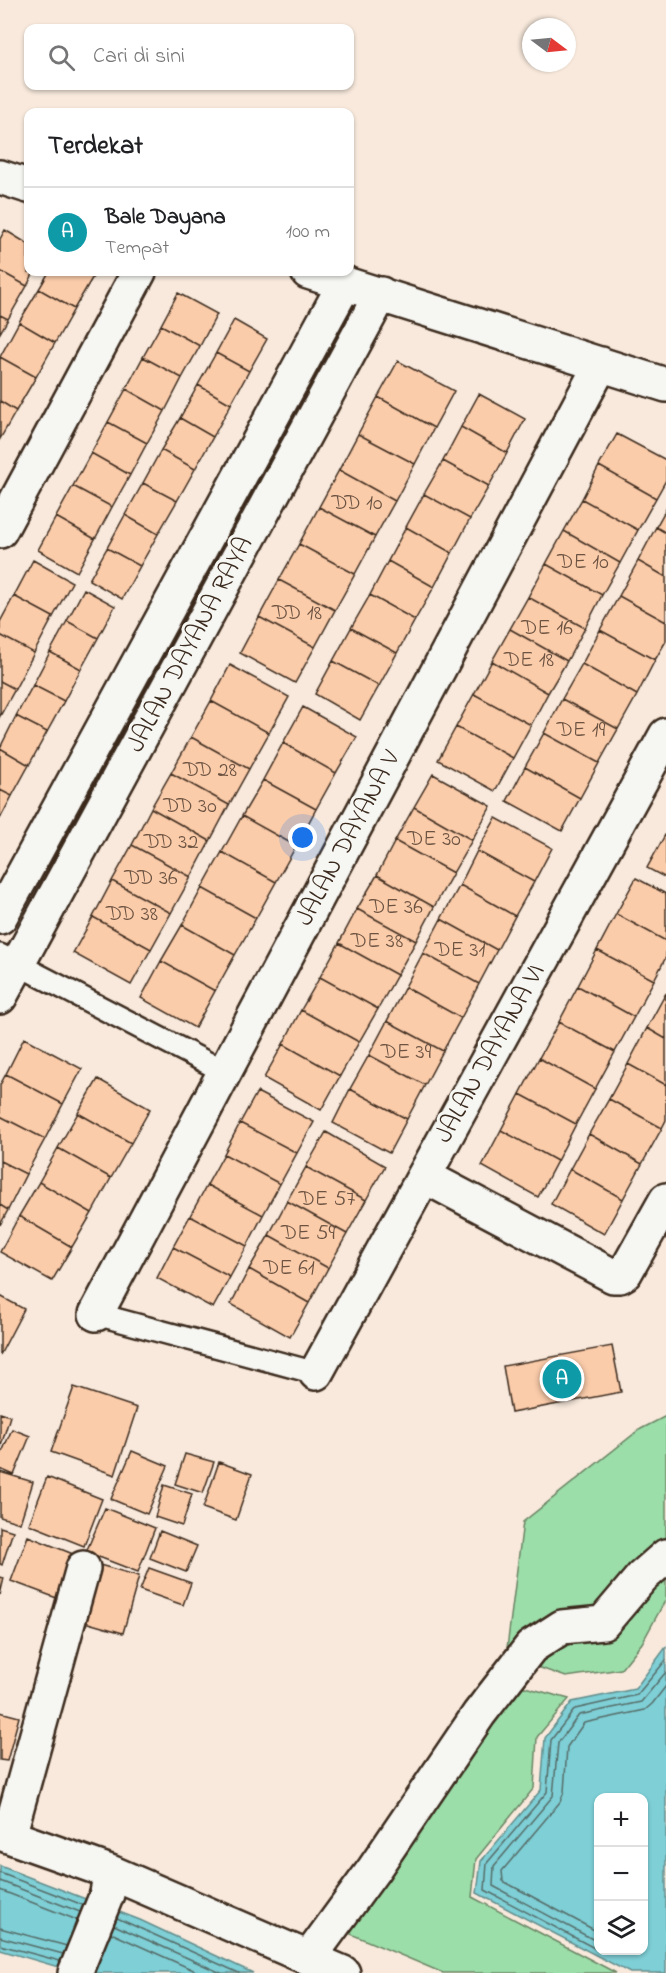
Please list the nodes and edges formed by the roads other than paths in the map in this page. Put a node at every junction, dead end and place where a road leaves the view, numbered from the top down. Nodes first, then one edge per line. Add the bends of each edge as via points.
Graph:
1 (0, 177) edge
2 (24, 185) edge
3 (138, 276) edge
4 (321, 276) edge
5 (345, 283) junction
6 (381, 294) junction
7 (601, 364) junction
8 (666, 386) edge
9 (0, 531) edge
10 (666, 735) edge
11 (0, 917) edge
12 (9, 960) edge
13 (0, 997) edge
14 (225, 1072) junction
15 (424, 1176) junction
16 (666, 1200) edge
17 (96, 1314) joint
18 (315, 1373) joint
19 (666, 1556) edge
20 (83, 1568) dead end
21 (4, 1834) edge
22 (108, 1883) junction
23 (309, 1958) junction
24 (75, 1973) edge
25 (343, 1973) edge

1 - 2 street
3 - 9 street
4 - 5 street
5 - 6 street
5 - 11 street, JALAN DAYANA RAYA
6 - 7 street
6 - 12 street, JALAN DAYANA RAYA
7 - 8 street
7 - 14 street, JALAN DAYANA V
10 - 15 street, JALAN DAYANA VI
12 - 13 street, JALAN DAYANA RAYA
12 - 14 lane
14 - 17 street, JALAN DAYANA V
15 - 16 street via 613,1276 624,1273
15 - 18 street, JALAN DAYANA VI
17 - 18 lane
19 - 23 street via 642,1577 603,1623 562,1627 531,1647 479,1714
20 - 21 street
21 - 22 street
22 - 23 street
22 - 24 street
23 - 25 street

